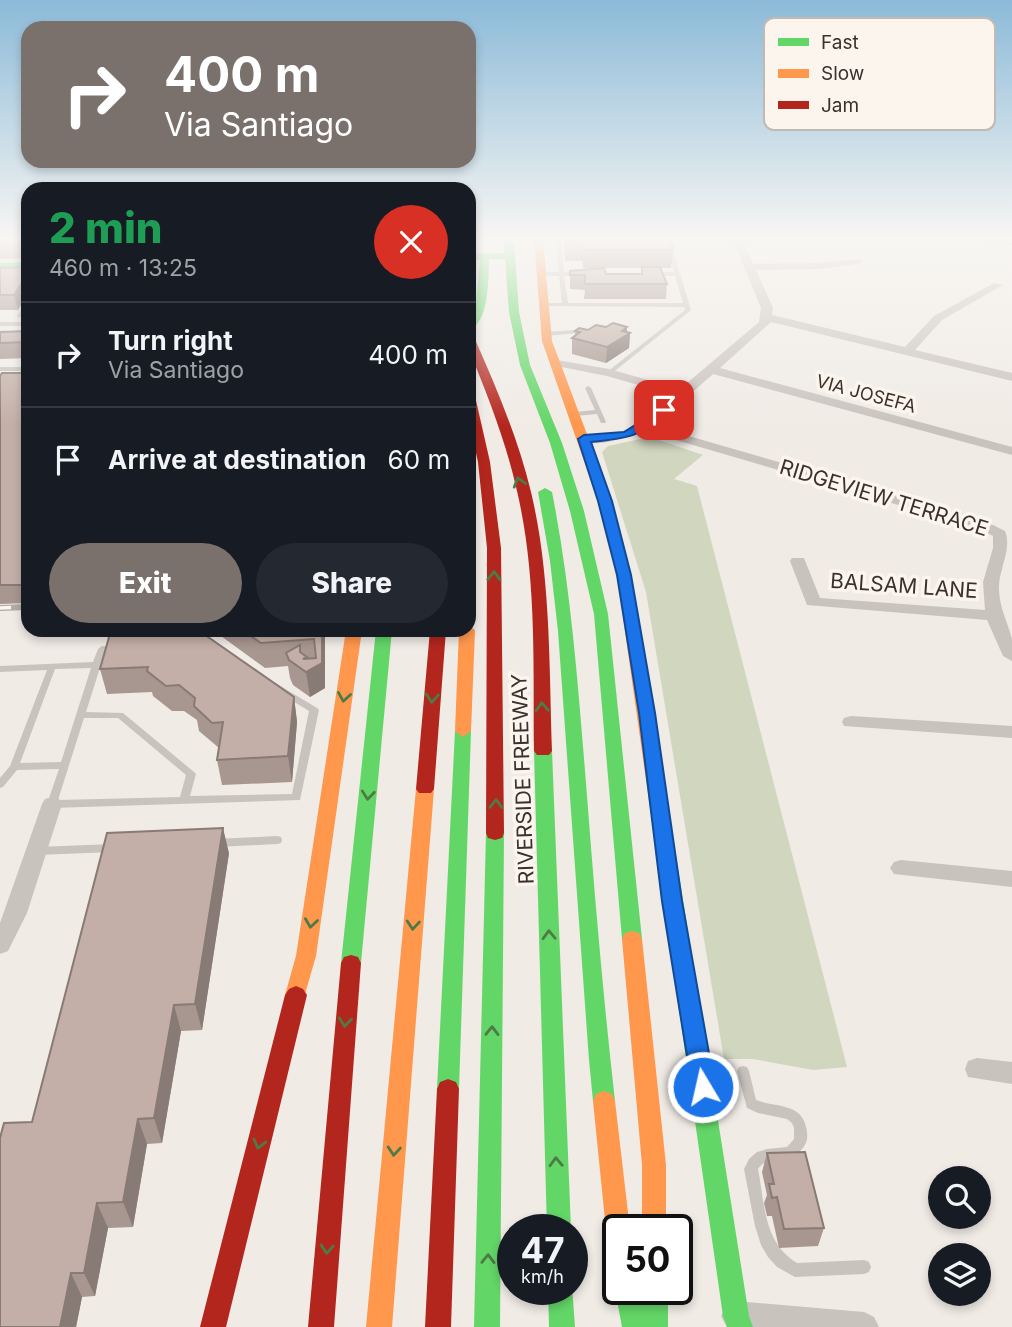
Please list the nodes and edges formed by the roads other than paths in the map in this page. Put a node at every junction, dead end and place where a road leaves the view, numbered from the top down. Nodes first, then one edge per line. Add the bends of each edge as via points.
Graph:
1 (513, 302) edge
2 (543, 302) edge
3 (565, 302) edge
4 (686, 302) edge
5 (764, 302) edge
6 (967, 302) edge
7 (543, 305) junction
8 (565, 305) junction
9 (687, 305) junction
10 (768, 318) junction
11 (0, 324) edge
12 (21, 324) edge
13 (576, 332) edge
14 (546, 334) junction
15 (907, 352) junction
16 (476, 354) edge
17 (555, 362) junction
18 (0, 369) edge
19 (21, 369) edge
20 (712, 370) junction
21 (609, 373) junction
22 (1012, 377) edge
23 (588, 388) dead end
24 (683, 394) junction
25 (498, 406) junction
26 (599, 412) junction
27 (575, 414) junction
28 (603, 422) dead end
29 (476, 427) edge
30 (644, 427) junction
31 (528, 438) dead end
32 (584, 439) junction
33 (1012, 451) edge
34 (539, 472) dead end
35 (798, 561) dead end
36 (994, 616) junction
37 (353, 637) edge
38 (383, 637) edge
39 (437, 637) edge
40 (467, 637) edge
41 (1012, 656) edge
42 (97, 665) junction
43 (52, 667) junction
44 (0, 669) edge
45 (81, 715) junction
46 (851, 722) dead end
47 (1012, 732) edge
48 (64, 765) junction
49 (14, 767) junction
50 (0, 785) edge
51 (184, 800) junction
52 (52, 804) junction
53 (277, 841) dead end
54 (209, 844) edge
55 (127, 847) edge
56 (36, 851) junction
57 (901, 868) dead end
58 (1012, 879) edge
59 (0, 945) edge
60 (977, 1069) dead end
61 (743, 1071) dead end
62 (1012, 1073) edge
63 (558, 1214) edge
64 (616, 1214) edge
65 (654, 1214) edge
66 (864, 1267) dead end
67 (561, 1305) edge
68 (631, 1305) edge
69 (655, 1305) edge
70 (738, 1322) edge
71 (213, 1327) edge
72 (321, 1327) edge
73 (379, 1327) edge
74 (438, 1327) edge
75 (487, 1327) edge
76 (562, 1327) edge
77 (635, 1327) edge
78 (655, 1327) edge
79 (864, 1327) edge

1 - 65 main road via 526,365 577,511 601,614 654,1165
2 - 7 main road
3 - 8 lane
4 - 9 lane
5 - 10 street
6 - 15 street via 938,318
7 - 8 lane
7 - 14 main road
8 - 9 lane
9 - 21 lane via 688,310
10 - 15 street
10 - 20 street
11 - 12 lane
13 - 14 lane
14 - 17 main road
15 - 22 street
16 - 25 main road, RIVERSIDE FREEWAY
17 - 21 street
17 - 27 main road
18 - 19 lane
20 - 24 street
20 - 33 street, VIA JOSEFA
21 - 24 street
23 - 26 lane
24 - 30 street
25 - 31 main road
63 -> 25 main road, RIVERSIDE FREEWAY via 538,589 529,514
26 - 27 lane
26 - 28 lane
27 - 32 main road
75 -> 29 main road via 496,797 494,548
30 - 32 street via 617,437
30 - 36 street, RIDGEVIEW TERRACE via 1000,534 1003,542 993,570 990,600
32 - 70 main road via 624,575
34 - 64 main road via 550,506 565,615 590,968
35 - 36 street, BALSAM LANE via 813,602
36 - 41 street, RIDGEVIEW TERRACE
37 -> 71 main road via 306,956
38 -> 72 main road via 339,1087
39 -> 73 main road
40 - 74 main road
42 - 43 lane
42 - 45 lane
42 - 51 lane via 102,649 211,647 314,710 296,797
43 - 44 lane
43 - 49 lane
45 - 48 lane
45 - 51 lane via 120,715 191,774
46 - 47 street
48 - 49 lane
48 - 52 lane
49 - 50 lane
51 - 52 lane
52 - 56 street
53 - 54 lane
55 - 56 lane
56 - 59 street
57 - 58 street
60 - 62 street
61 - 66 lane via 751,1104 787,1112 802,1134 790,1153 760,1156 752,1163 767,1245 795,1270
67 - 76 main road
68 - 77 main road
69 - 78 main road
70 - 79 street

